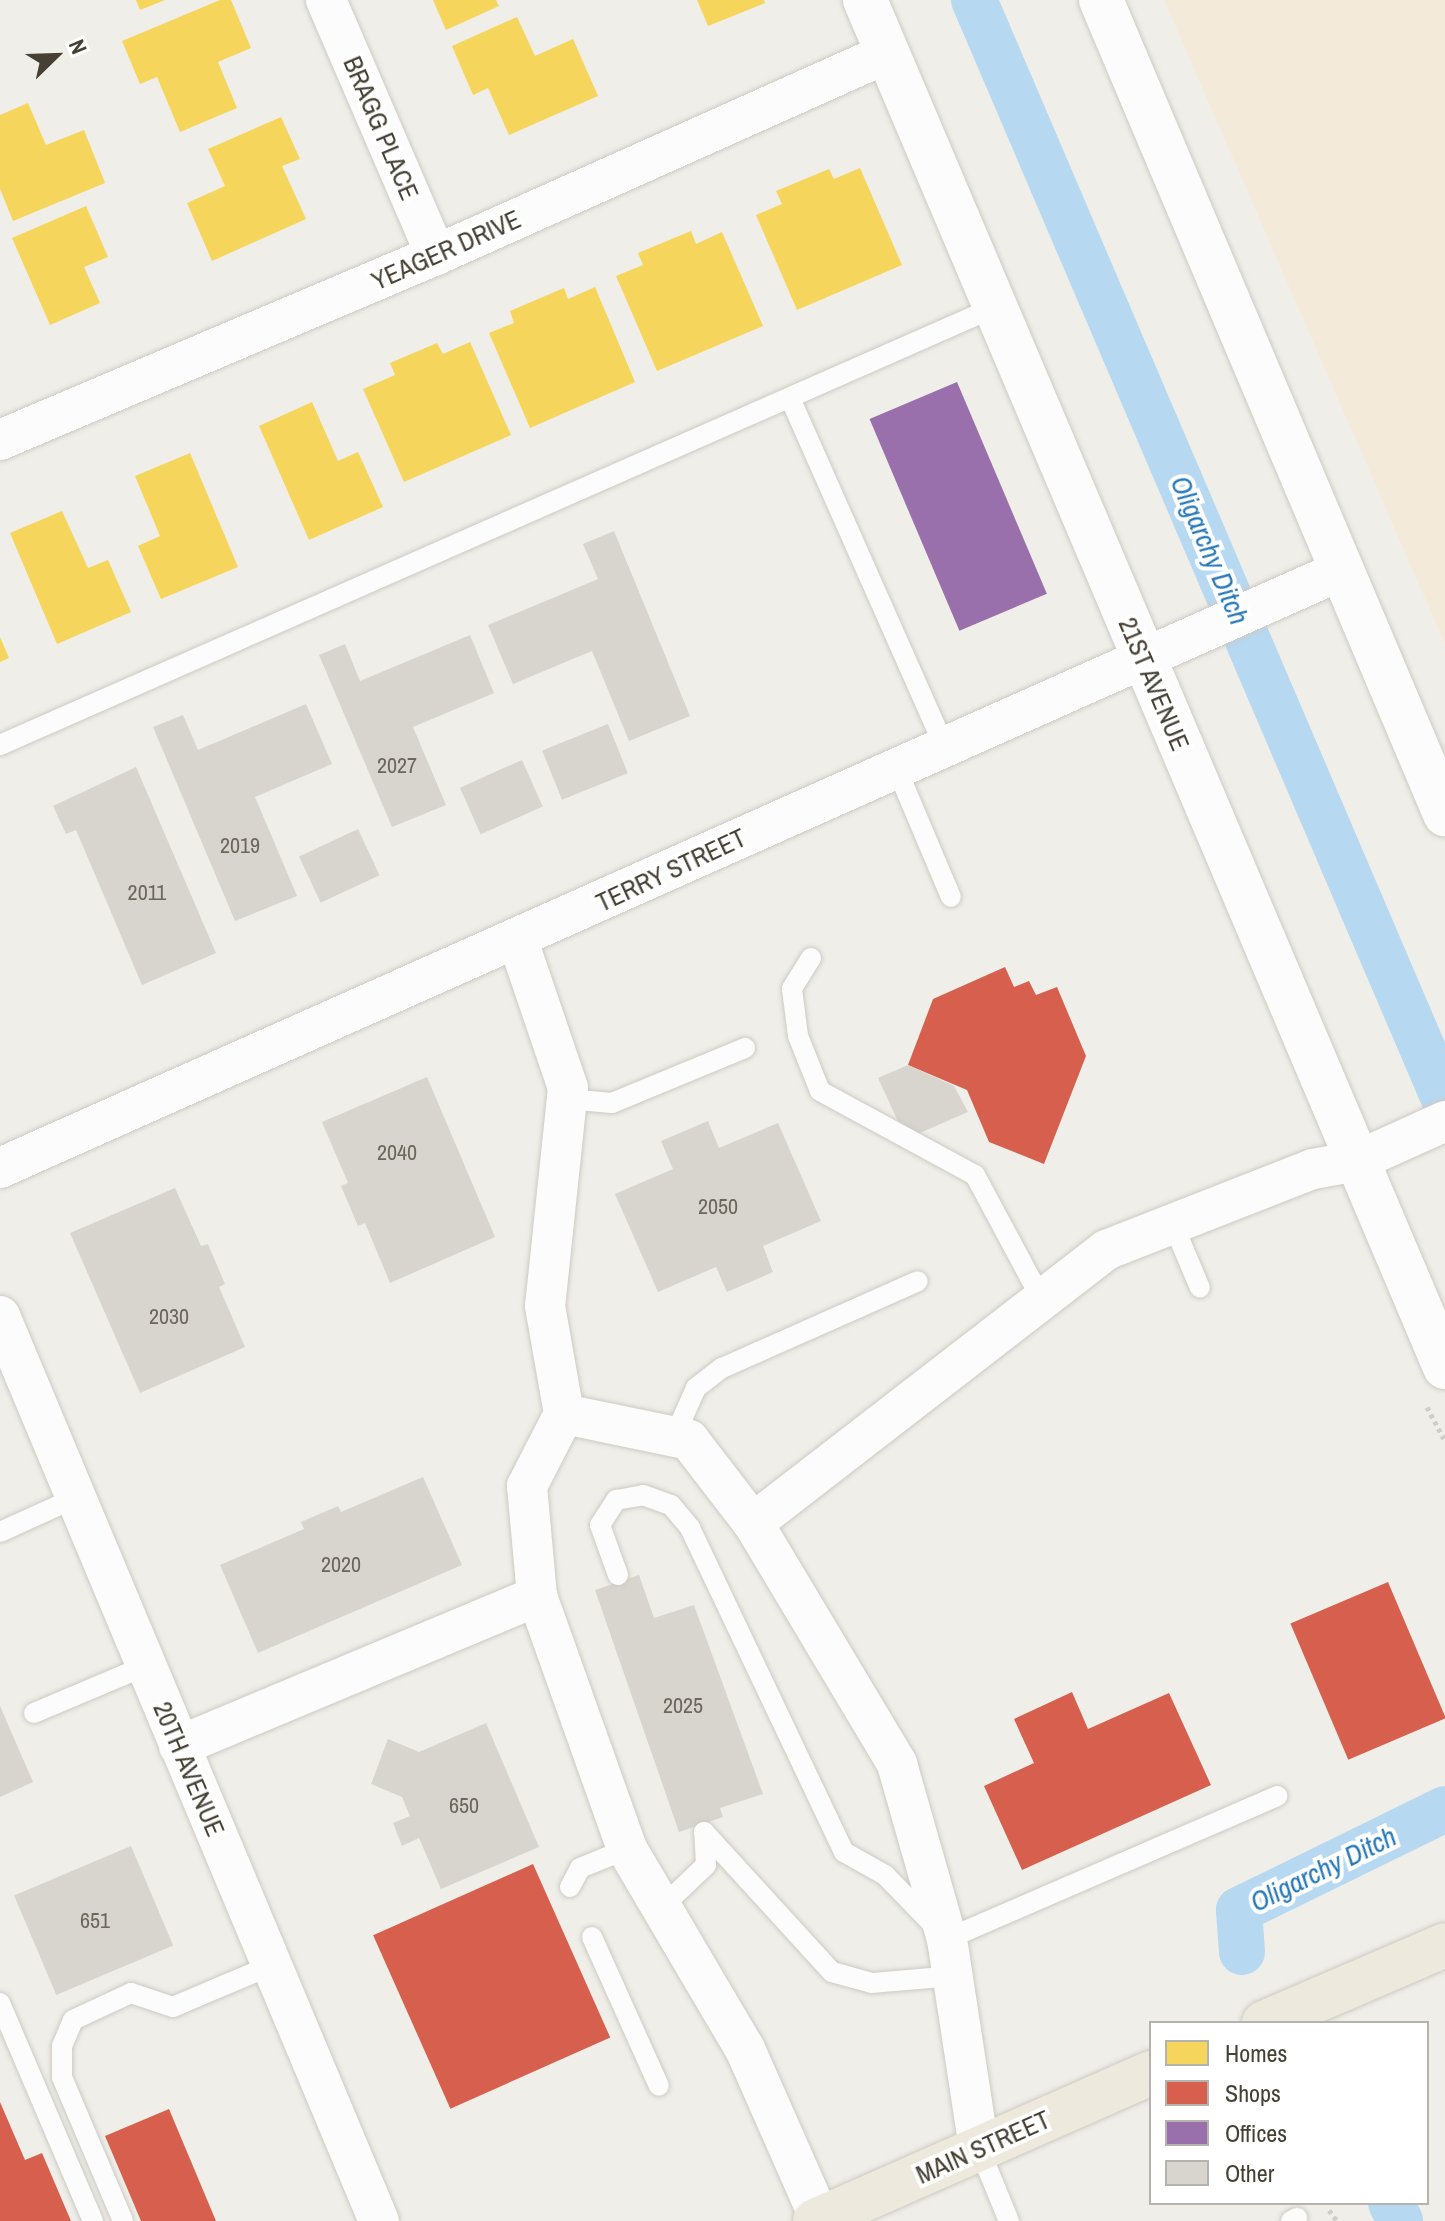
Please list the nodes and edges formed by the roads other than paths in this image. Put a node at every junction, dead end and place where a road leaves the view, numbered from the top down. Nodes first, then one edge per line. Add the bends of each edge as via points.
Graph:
1 (326, 0) edge
2 (865, 0) edge
3 (1101, 0) edge
4 (888, 53) junction
5 (436, 255) junction
6 (995, 307) junction
7 (790, 398) junction
8 (0, 440) edge
9 (1342, 570) junction
10 (1142, 657) junction
11 (0, 745) edge
12 (944, 746) junction
13 (896, 767) junction
14 (1445, 814) edge
15 (951, 897) dead end
16 (518, 941) junction
17 (811, 958) dead end
18 (745, 1048) dead end
19 (567, 1099) junction
20 (1434, 1126) edge
21 (1357, 1161) junction
22 (0, 1168) edge
23 (1173, 1224) junction
24 (918, 1281) dead end
25 (1200, 1288) dead end
26 (1042, 1300) junction
27 (0, 1316) edge
28 (1445, 1367) edge
29 (564, 1414) junction
30 (674, 1437) junction
31 (75, 1498) junction
32 (753, 1523) junction
33 (0, 1532) edge
34 (618, 1575) dead end
35 (537, 1596) junction
36 (145, 1666) junction
37 (34, 1713) dead end
38 (179, 1746) junction
39 (1277, 1796) dead end
40 (627, 1849) junction
41 (570, 1887) dead end
42 (661, 1908) junction
43 (592, 1937) dead end
44 (1445, 1945) edge
45 (950, 1958) junction
46 (272, 1965) junction
47 (0, 2003) edge
48 (1269, 2021) edge
49 (1149, 2074) edge
50 (659, 2086) dead end
51 (979, 2148) junction
52 (369, 2218) edge
53 (818, 2220) edge
54 (93, 2221) edge
55 (123, 2221) edge
56 (1009, 2221) edge

1 - 5 street, BRAGG PLACE
2 - 4 street, 21ST AVENUE
3 - 9 street
4 - 5 street, YEAGER DRIVE
4 - 6 street, 21ST AVENUE
5 - 8 street, YEAGER DRIVE
6 - 7 lane
6 - 10 street, 21ST AVENUE
7 - 11 lane
7 - 12 lane
9 - 10 street, TERRY STREET
9 - 14 street
10 - 12 street, TERRY STREET
10 - 21 street, 21ST AVENUE
12 - 13 street, TERRY STREET
13 - 15 lane
13 - 16 street, TERRY STREET
16 - 19 street via 568,1088
16 - 22 street, TERRY STREET
17 - 26 lane via 792,989 798,1036 820,1091 975,1175
18 - 19 lane via 612,1103
19 - 29 street via 545,1306
20 - 21 street
21 - 23 street via 1313,1169
21 - 28 street, 21ST AVENUE
23 - 25 lane
23 - 26 street via 1106,1250
24 - 30 lane via 722,1368 696,1388
26 - 32 street
27 - 31 street, 20TH AVENUE
29 - 30 street
29 - 35 street via 527,1486
30 - 32 street via 689,1440
31 - 33 lane
31 - 36 street, 20TH AVENUE
32 - 45 street via 897,1764
34 - 45 lane via 600,1525 616,1500 643,1495 671,1505 690,1528 844,1852 885,1875
35 - 38 street
35 - 40 street
36 - 37 lane
36 - 38 street, 20TH AVENUE
38 - 46 street, 20TH AVENUE
39 - 45 lane
40 - 41 lane via 580,1868
40 - 42 street
42 - 45 lane via 706,1865 704,1832 832,1972 872,1983
42 - 53 street via 745,2049
43 - 50 lane
44 - 48 highway
45 - 51 street
46 - 52 street, 20TH AVENUE
46 - 55 lane via 173,2007 131,1993 73,2020 62,2046 62,2077
47 - 54 lane
49 - 51 highway, MAIN STREET
51 - 53 highway, MAIN STREET
51 - 56 lane

